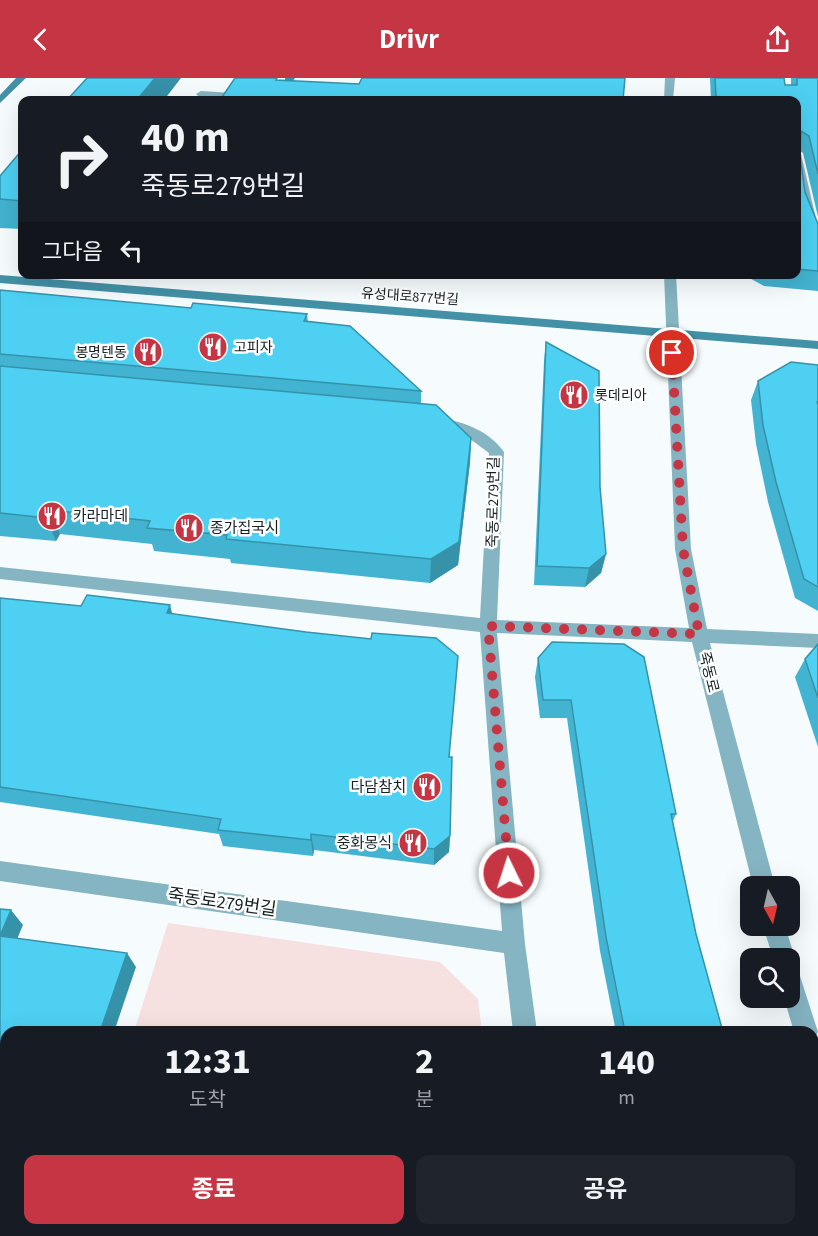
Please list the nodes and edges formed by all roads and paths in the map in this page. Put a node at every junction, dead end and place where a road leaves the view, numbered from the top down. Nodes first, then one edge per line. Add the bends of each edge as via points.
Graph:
1 (21, 78) edge
2 (670, 78) edge
3 (201, 93) edge
4 (245, 96) edge
5 (669, 96) edge
6 (0, 100) edge
7 (801, 176) edge
8 (818, 240) edge
9 (0, 279) edge
10 (670, 279) edge
11 (671, 331) junction
12 (818, 345) edge
13 (411, 420) edge
14 (0, 573) edge
15 (488, 626) junction
16 (699, 634) junction
17 (818, 641) edge
18 (0, 871) edge
19 (761, 876) edge
20 (514, 944) junction
21 (799, 1008) edge
22 (524, 1026) edge
23 (804, 1026) edge

1 - 6 street
2 - 5 street
3 - 4 street
7 - 8 street
9 - 11 street, 유성대로877번길
10 - 11 street, 죽동로
11 - 12 street, 유성대로877번길
11 - 16 street, 죽동로 via 683,549
13 - 15 street, 죽동로279번길 via 456,424 480,436 497,452
14 - 15 street
15 - 16 street
15 - 20 street, 죽동로279번길
16 - 17 street
16 - 19 street, 죽동로
18 - 20 street, 죽동로279번길
20 - 22 street, 죽동로279번길
21 - 23 street

